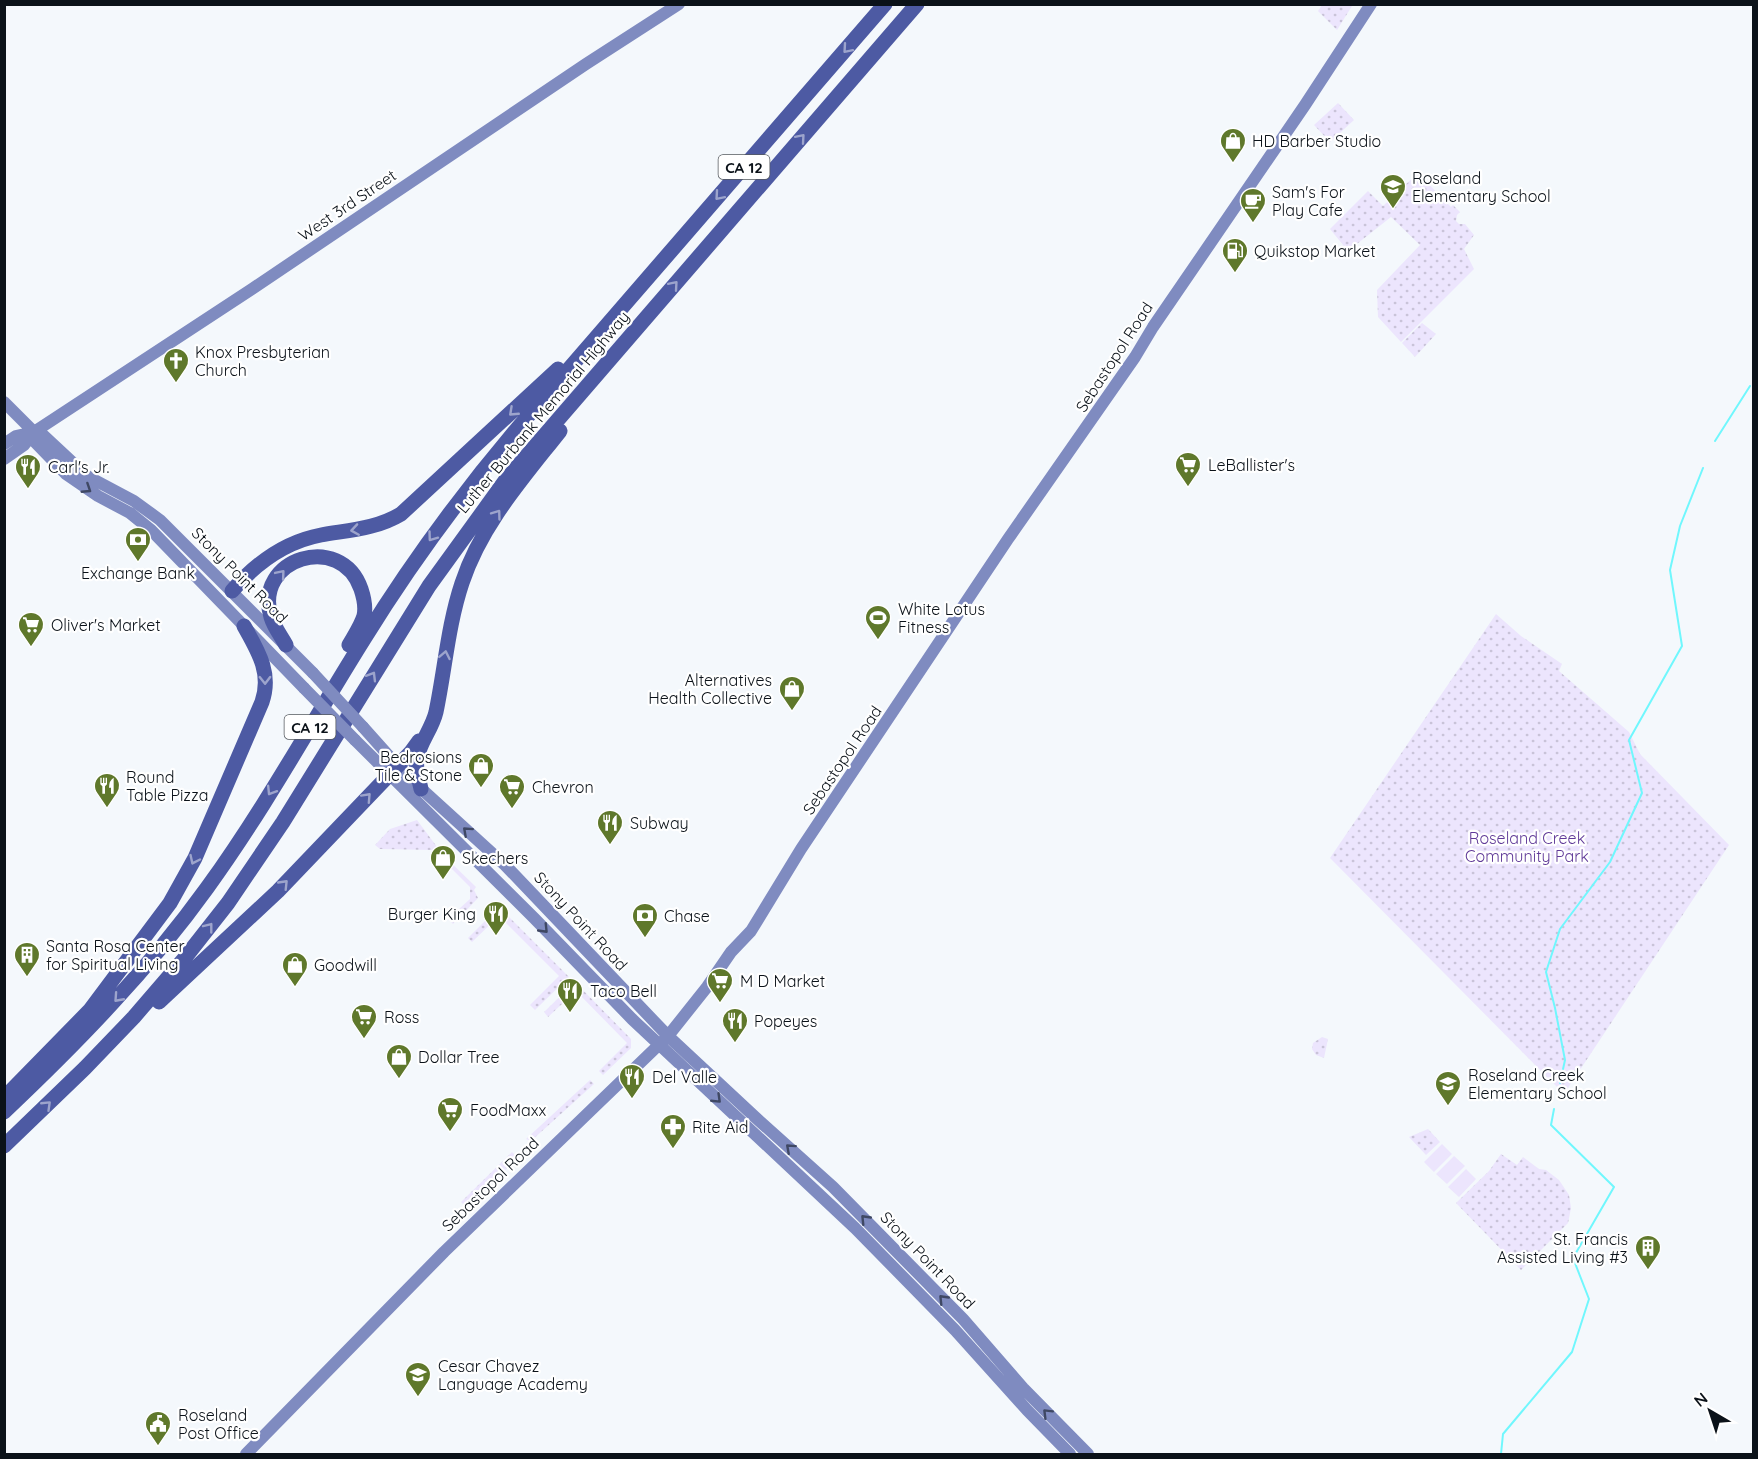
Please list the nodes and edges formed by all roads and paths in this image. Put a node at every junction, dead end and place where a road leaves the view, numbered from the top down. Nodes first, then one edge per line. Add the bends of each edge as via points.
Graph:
1 (679, 4) edge
2 (885, 4) edge
3 (917, 4) edge
4 (1371, 4) edge
5 (603, 330) junction
6 (635, 330) junction
7 (4, 402) edge
8 (34, 432) junction
9 (4, 444) edge
10 (4, 459) edge
11 (232, 591) junction
12 (244, 626) junction
13 (286, 645) junction
14 (440, 686) junction
15 (292, 758) junction
16 (394, 770) junction
17 (421, 789) junction
18 (664, 1040) junction
19 (102, 1051) junction
20 (4, 1098) edge
21 (4, 1112) edge
22 (733, 1115) junction
23 (768, 1129) junction
24 (4, 1146) edge
25 (246, 1455) edge
26 (1070, 1455) edge
27 (1088, 1455) edge

1 - 8 main road, West 3rd Street
2 -> 5 highway, Luther Burbank Memorial Highway / CA 12
6 -> 3 highway, Luther Burbank Memorial Highway / CA 12
4 - 18 main road, Sebastopol Road via 1115,388 1008,539 801,849 755,925
5 -> 11 highway via 401,514 372,527 287,545 265,559
5 -> 15 highway, Luther Burbank Memorial Highway / CA 12 via 444,521 376,620
14 -> 6 highway via 458,593 478,544
19 -> 6 highway, Luther Burbank Memorial Highway / CA 12 via 184,960 242,883 401,627 465,535 537,443
7 - 8 main road, Stony Point Road
8 - 9 main road, West 3rd Street
8 - 10 main road, West 3rd Street via 24,446
8 - 11 main road, Stony Point Road via 43,435 87,476 155,515
8 -> 12 main road, Stony Point Road via 35,442 66,474 143,523
11 - 13 main road, Stony Point Road
12 - 16 main road, Stony Point Road, bridge via 355,740
12 -> 20 highway via 264,664 266,687 188,872 165,910 96,1002
13 -> 15 highway via 269,612 270,591 277,577 288,565 303,558 320,557 342,564 362,592 363,619 315,704
13 - 16 main road, Stony Point Road, bridge via 363,727
14 - 16 highway via 424,734
14 - 17 highway via 434,721 417,757
15 -> 21 highway, Luther Burbank Memorial Highway / CA 12 via 222,867 162,946 98,1020
16 - 17 main road, Stony Point Road
16 -> 18 main road, Stony Point Road
19 -> 16 highway via 264,905
18 -> 17 main road, Stony Point Road via 505,865
18 -> 22 main road, Stony Point Road
18 - 23 main road, Stony Point Road
18 - 25 main road, Sebastopol Road via 444,1252
24 -> 19 highway, Luther Burbank Memorial Highway / CA 12
22 - 23 main road via 744,1113
22 - 26 main road, Stony Point Road via 855,1228
27 -> 23 main road, Stony Point Road via 963,1319 833,1187

